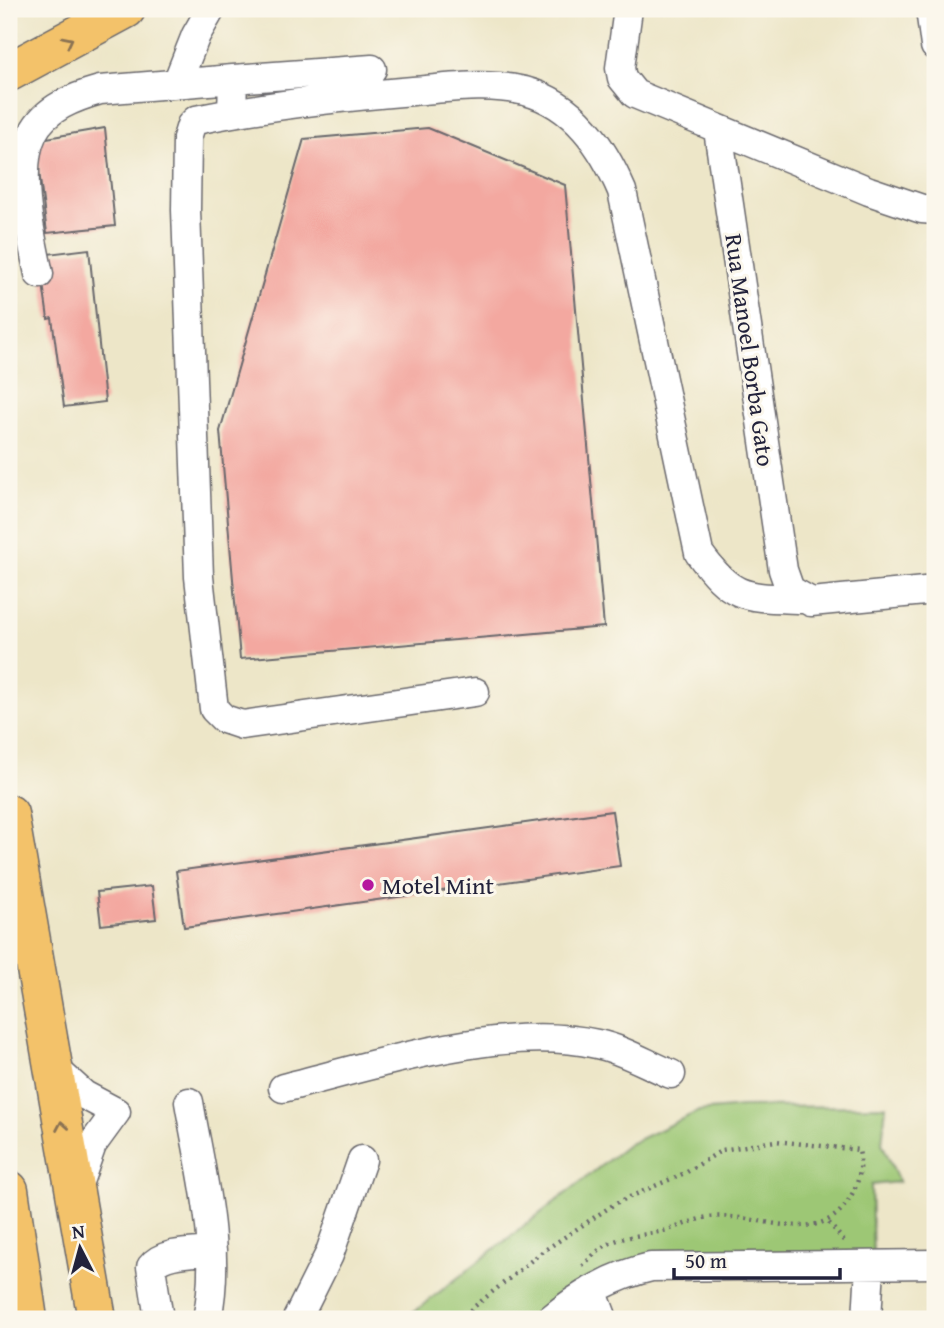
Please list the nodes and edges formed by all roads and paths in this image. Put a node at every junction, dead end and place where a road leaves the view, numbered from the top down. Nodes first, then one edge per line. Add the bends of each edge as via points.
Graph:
1 (126, 9) edge
2 (211, 9) edge
3 (628, 9) edge
4 (930, 9) edge
5 (935, 46) edge
6 (372, 69) dead end
7 (9, 72) edge
8 (233, 79) junction
9 (177, 83) junction
10 (232, 113) junction
11 (718, 130) junction
12 (935, 211) edge
13 (38, 274) dead end
14 (935, 590) edge
15 (802, 599) junction
16 (475, 692) dead end
17 (9, 814) edge
18 (52, 1066) junction
19 (670, 1074) dead end
20 (283, 1088) dead end
21 (189, 1102) dead end
22 (362, 1160) dead end
23 (9, 1190) edge
24 (74, 1196) junction
25 (212, 1251) junction
26 (935, 1264) edge
27 (87, 1266) junction
28 (870, 1267) junction
29 (582, 1282) junction
30 (28, 1319) edge
31 (82, 1319) edge
32 (97, 1319) edge
33 (159, 1319) edge
34 (207, 1319) edge
35 (297, 1319) edge
36 (459, 1319) edge
37 (551, 1319) edge
38 (603, 1319) edge
39 (867, 1319) edge

7 -> 1 highway
2 - 9 street via 195,35
3 - 11 street via 620,68 629,88
4 - 5 street
6 - 8 street
8 - 9 street
8 - 10 street
9 - 13 street via 81,96 50,113 33,133 26,177
10 - 15 street via 305,100 479,86 526,92 564,111 592,134 622,191 699,553 719,582 737,593
10 - 16 street via 196,120 187,138 198,577 214,709 224,719 242,725
11 - 12 street via 869,191
11 - 15 street, Rua Manoel Borba Gato via 783,570 790,590
14 - 15 street via 833,602
17 - 18 highway
24 -> 18 highway
18 - 24 street via 84,1095 116,1112 92,1145
19 - 20 street via 599,1044 561,1038 496,1041 423,1054
21 - 25 street
22 - 35 street via 329,1255
23 - 30 highway
24 - 27 highway
25 - 33 street via 156,1261 151,1268
25 - 34 street via 214,1287
26 - 28 street
27 - 31 highway
27 - 32 highway
28 - 29 street via 651,1268
28 - 39 street
29 - 36 path via 599,1247 616,1238 664,1231 710,1217 791,1225 829,1223 844,1210 859,1183 859,1150 775,1141 722,1150 616,1203 542,1252
29 - 37 street
29 - 38 street

